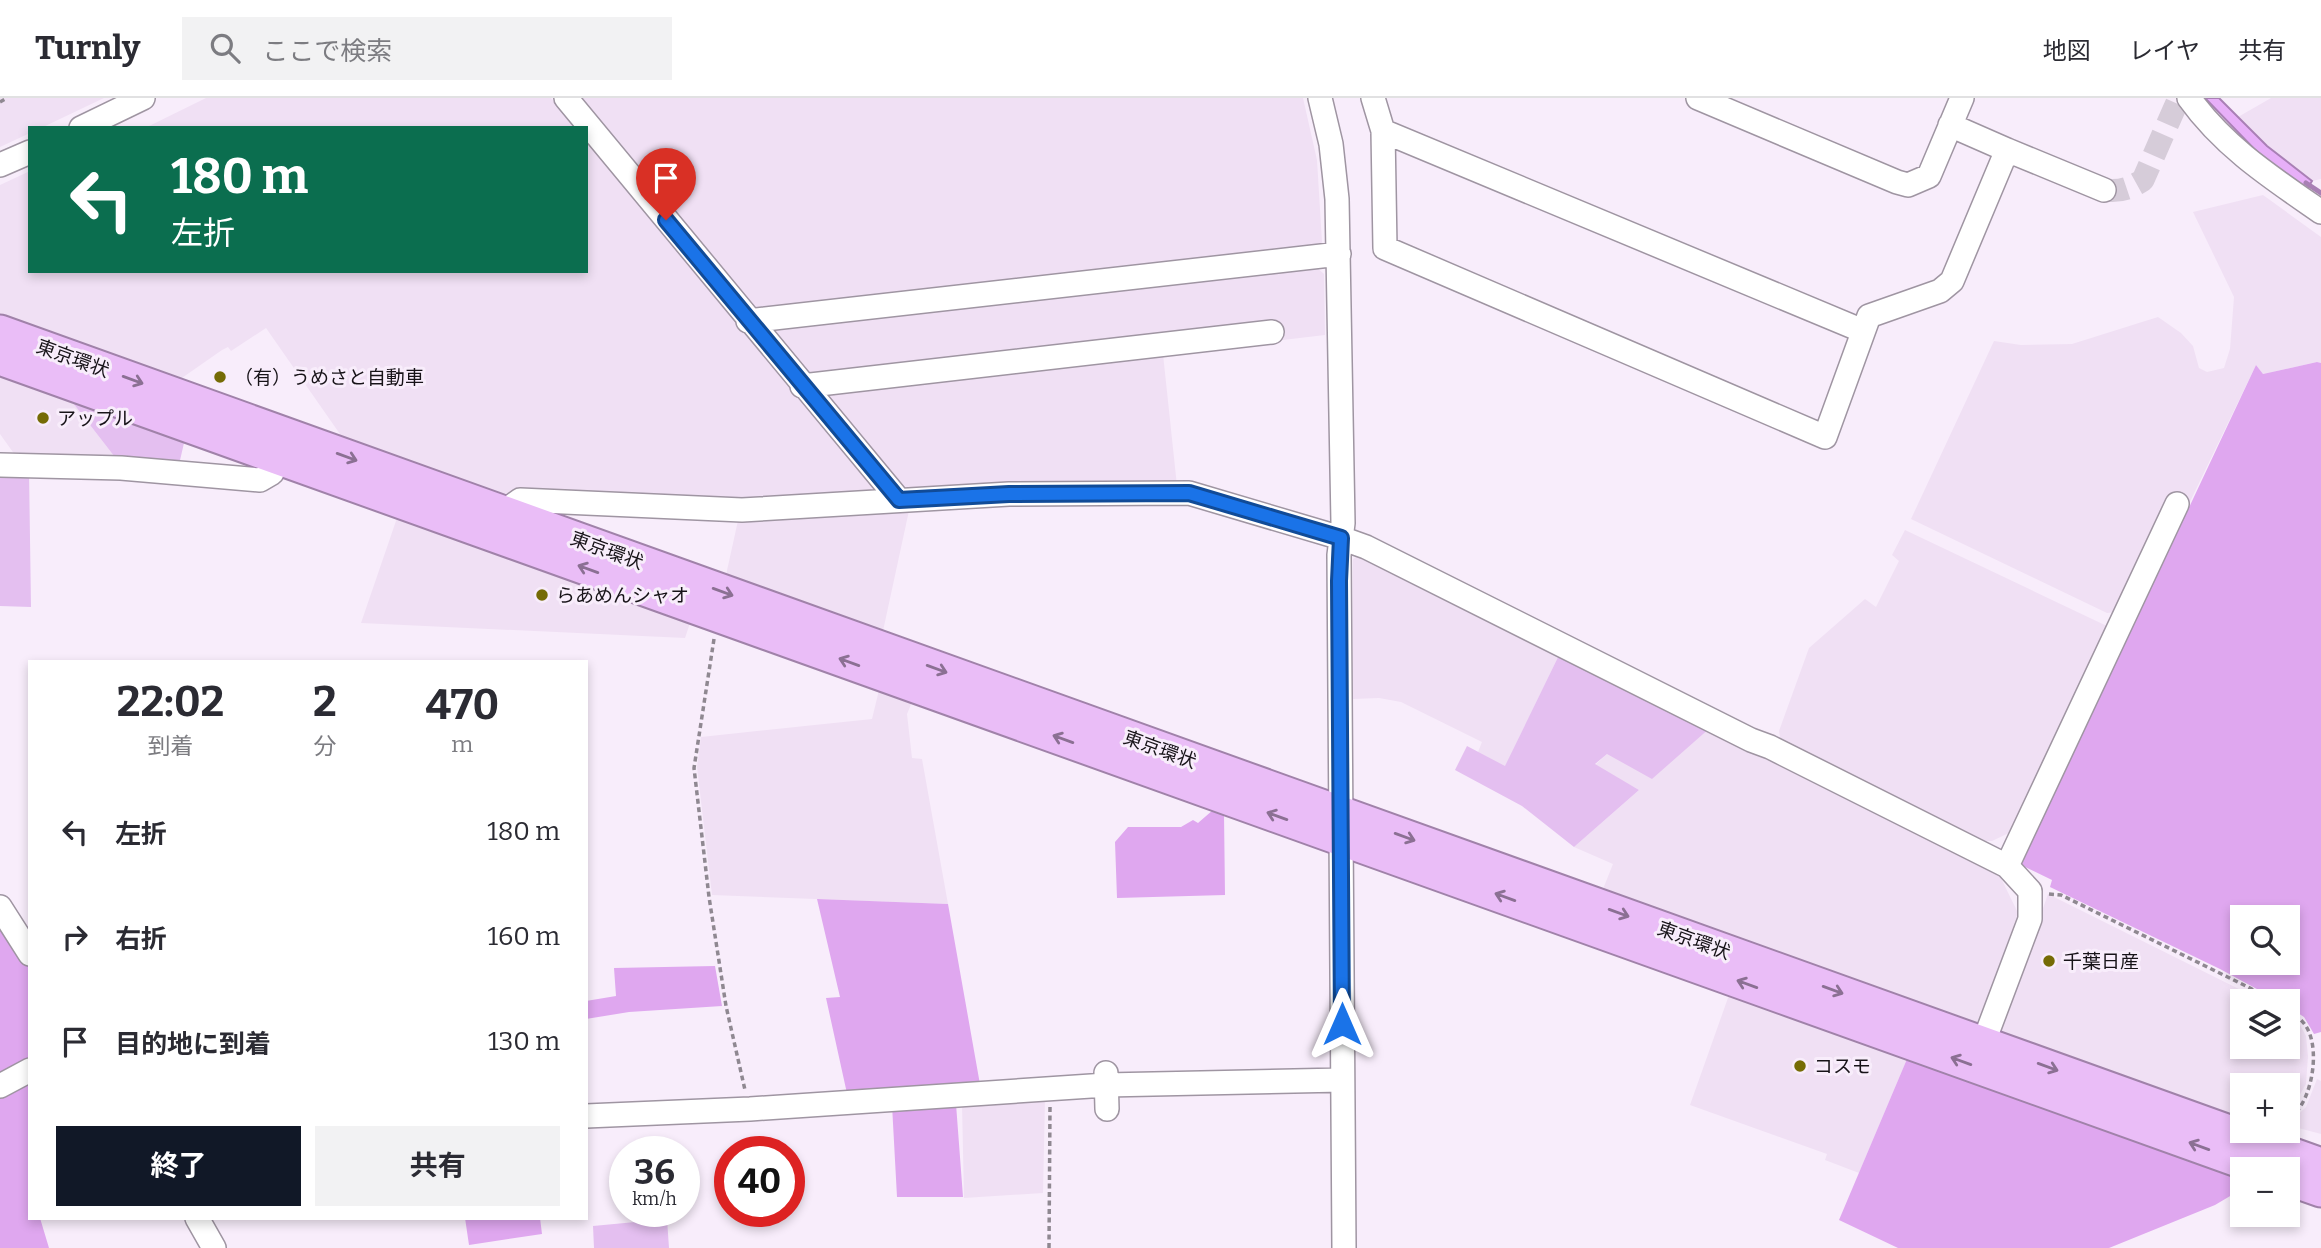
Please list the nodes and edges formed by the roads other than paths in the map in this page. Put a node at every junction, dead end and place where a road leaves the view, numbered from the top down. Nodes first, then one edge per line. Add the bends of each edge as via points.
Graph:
1 (143, 98) edge
2 (566, 98) edge
3 (1320, 98) edge
4 (1373, 98) edge
5 (1698, 98) edge
6 (1962, 98) edge
7 (2189, 98) edge
8 (1950, 125) junction
9 (85, 126) edge
10 (1383, 131) junction
11 (2007, 150) junction
12 (28, 153) edge
13 (0, 165) edge
14 (2104, 190) tunnel mouth
15 (2321, 212) edge
16 (1339, 254) junction
17 (748, 321) junction
18 (1863, 331) junction
19 (0, 332) edge
20 (1272, 332) dead end
21 (0, 358) edge
22 (802, 386) junction
23 (282, 446) junction
24 (0, 465) edge
25 (899, 500) junction
26 (2177, 504) dead end
27 (502, 513) junction
28 (1341, 538) junction
29 (1341, 826) junction
30 (2007, 866) junction
31 (0, 907) edge
32 (28, 951) edge
33 (1983, 1044) junction
34 (28, 1071) edge
35 (1106, 1077) junction
36 (1342, 1080) junction
37 (0, 1086) edge
38 (1107, 1109) dead end
39 (588, 1116) edge
40 (2231, 1157) edge
41 (2321, 1165) edge
42 (2300, 1183) edge
43 (2321, 1190) edge
44 (198, 1220) edge
45 (214, 1248) edge
46 (1344, 1248) edge

1 - 9 street
2 - 17 street
3 - 16 street via 1331,144
4 - 10 street
5 - 8 street via 1909,185 1929,176
6 - 8 street
7 - 15 street via 2247,161
8 - 11 street
10 - 18 street
10 - 18 street via 1385,248 1825,437
11 - 14 street
11 - 18 street via 1952,281 1940,291 1869,316
12 - 13 street
16 - 17 street
16 - 28 street
17 - 22 street
19 -> 23 highway, 東京環状
20 - 22 street
21 - 23 highway, 東京環状
22 - 25 street
23 - 24 street via 270,475 261,480 121,468
23 -> 27 highway, 東京環状
29 -> 23 highway, 東京環状 via 717,615
25 - 27 street via 741,510 520,500
25 - 28 street via 1189,493
26 - 30 street
27 -> 29 highway, 東京環状
28 - 29 street
28 - 30 street
29 -> 33 highway, 東京環状
29 - 36 street
40 -> 29 highway, 東京環状
30 - 33 street via 2030,891 2030,919
31 - 32 street
33 -> 41 highway, 東京環状
34 - 37 street
35 - 36 street
35 - 38 street
35 - 39 street via 1050,1090
36 - 46 street
42 - 43 highway
44 - 45 street

